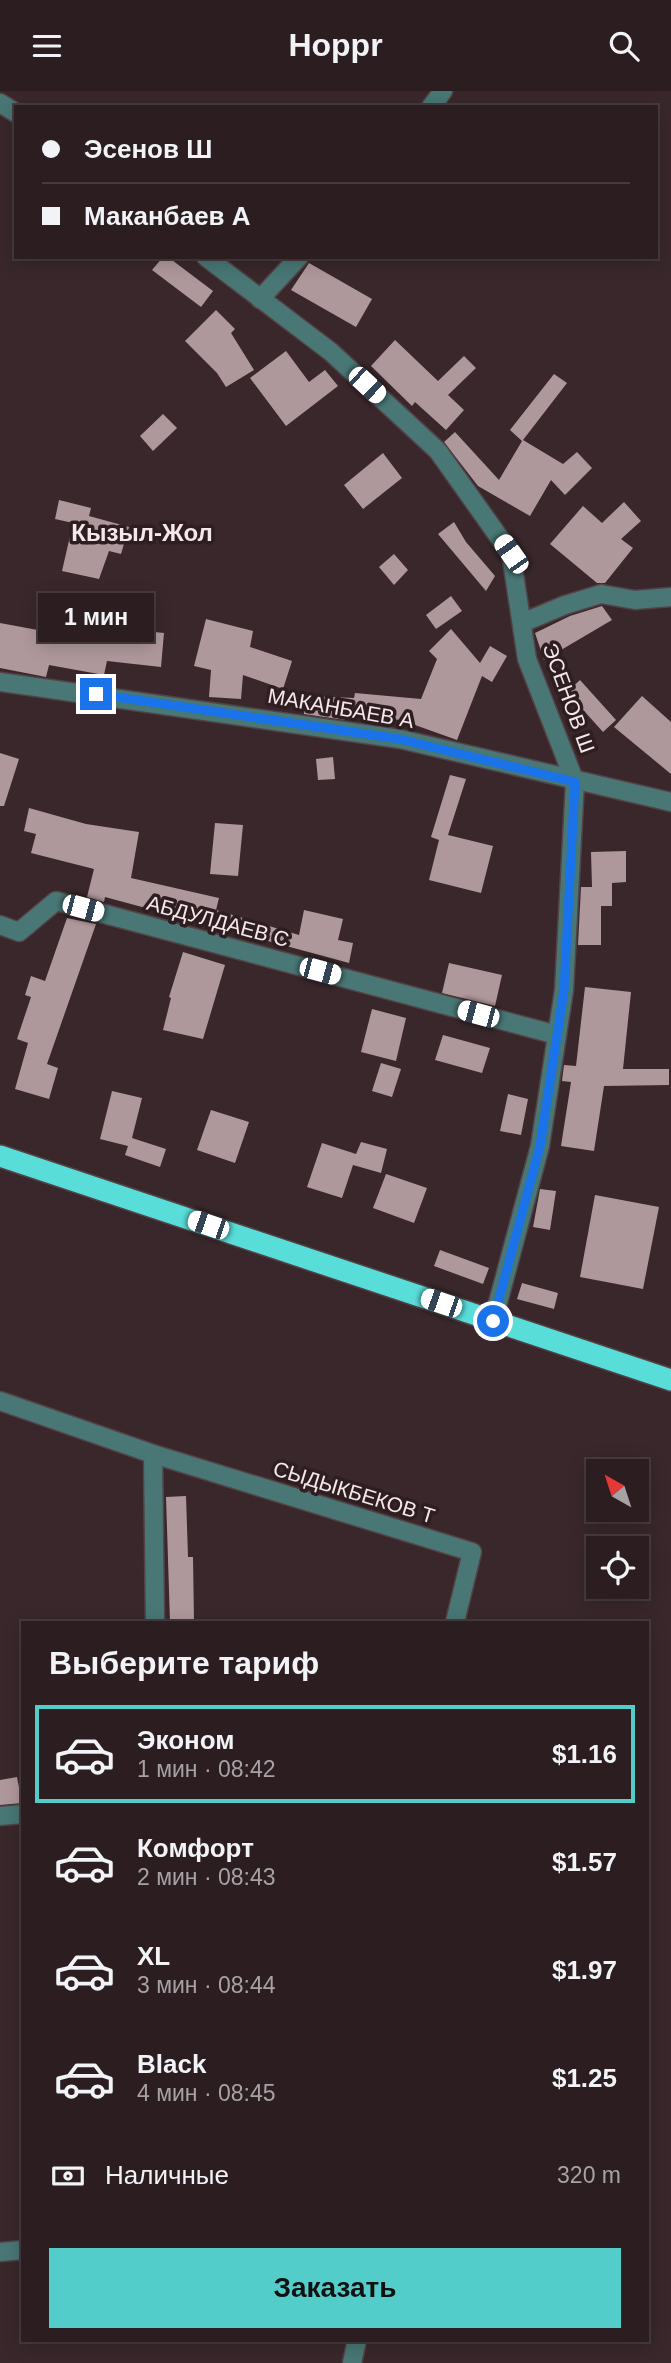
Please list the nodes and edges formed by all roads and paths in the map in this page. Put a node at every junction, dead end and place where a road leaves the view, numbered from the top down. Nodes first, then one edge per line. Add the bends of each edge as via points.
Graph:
1 (209, 259) edge
2 (297, 259) edge
3 (260, 299) junction
4 (671, 597) edge
5 (522, 623) junction
6 (0, 682) edge
7 (575, 782) junction
8 (671, 802) edge
9 (0, 925) edge
10 (557, 1035) junction
11 (0, 1156) edge
12 (493, 1321) junction
13 (671, 1380) edge
14 (0, 1401) edge
15 (153, 1454) junction
16 (155, 1621) edge
17 (455, 1621) edge
18 (21, 1814) edge
19 (0, 1816) edge
20 (21, 2250) edge
21 (0, 2252) edge
22 (357, 2342) edge
23 (352, 2363) edge

1 - 3 street, ЭСЕНОВ Ш
2 - 3 street
3 - 5 street, ЭСЕНОВ Ш via 331,352 439,451 511,554
4 - 5 street via 635,600 601,594
5 - 7 street, ЭСЕНОВ Ш via 527,659
6 - 7 street, МАКАНБАЕВ А via 400,739
7 - 8 street, МАКАНБАЕВ А
7 - 10 street, ЭСЕНОВ Ш via 564,990
9 - 10 street, АБДУЛДАЕВ С via 19,932 56,901
10 - 12 street, ЭСЕНОВ Ш via 540,1146
11 - 12 highway
12 - 13 highway
14 - 15 street, СЫДЫКБЕКОВ Т
15 - 16 street
15 - 17 street, СЫДЫКБЕКОВ Т via 472,1552
18 - 19 street
20 - 21 street
22 - 23 street

